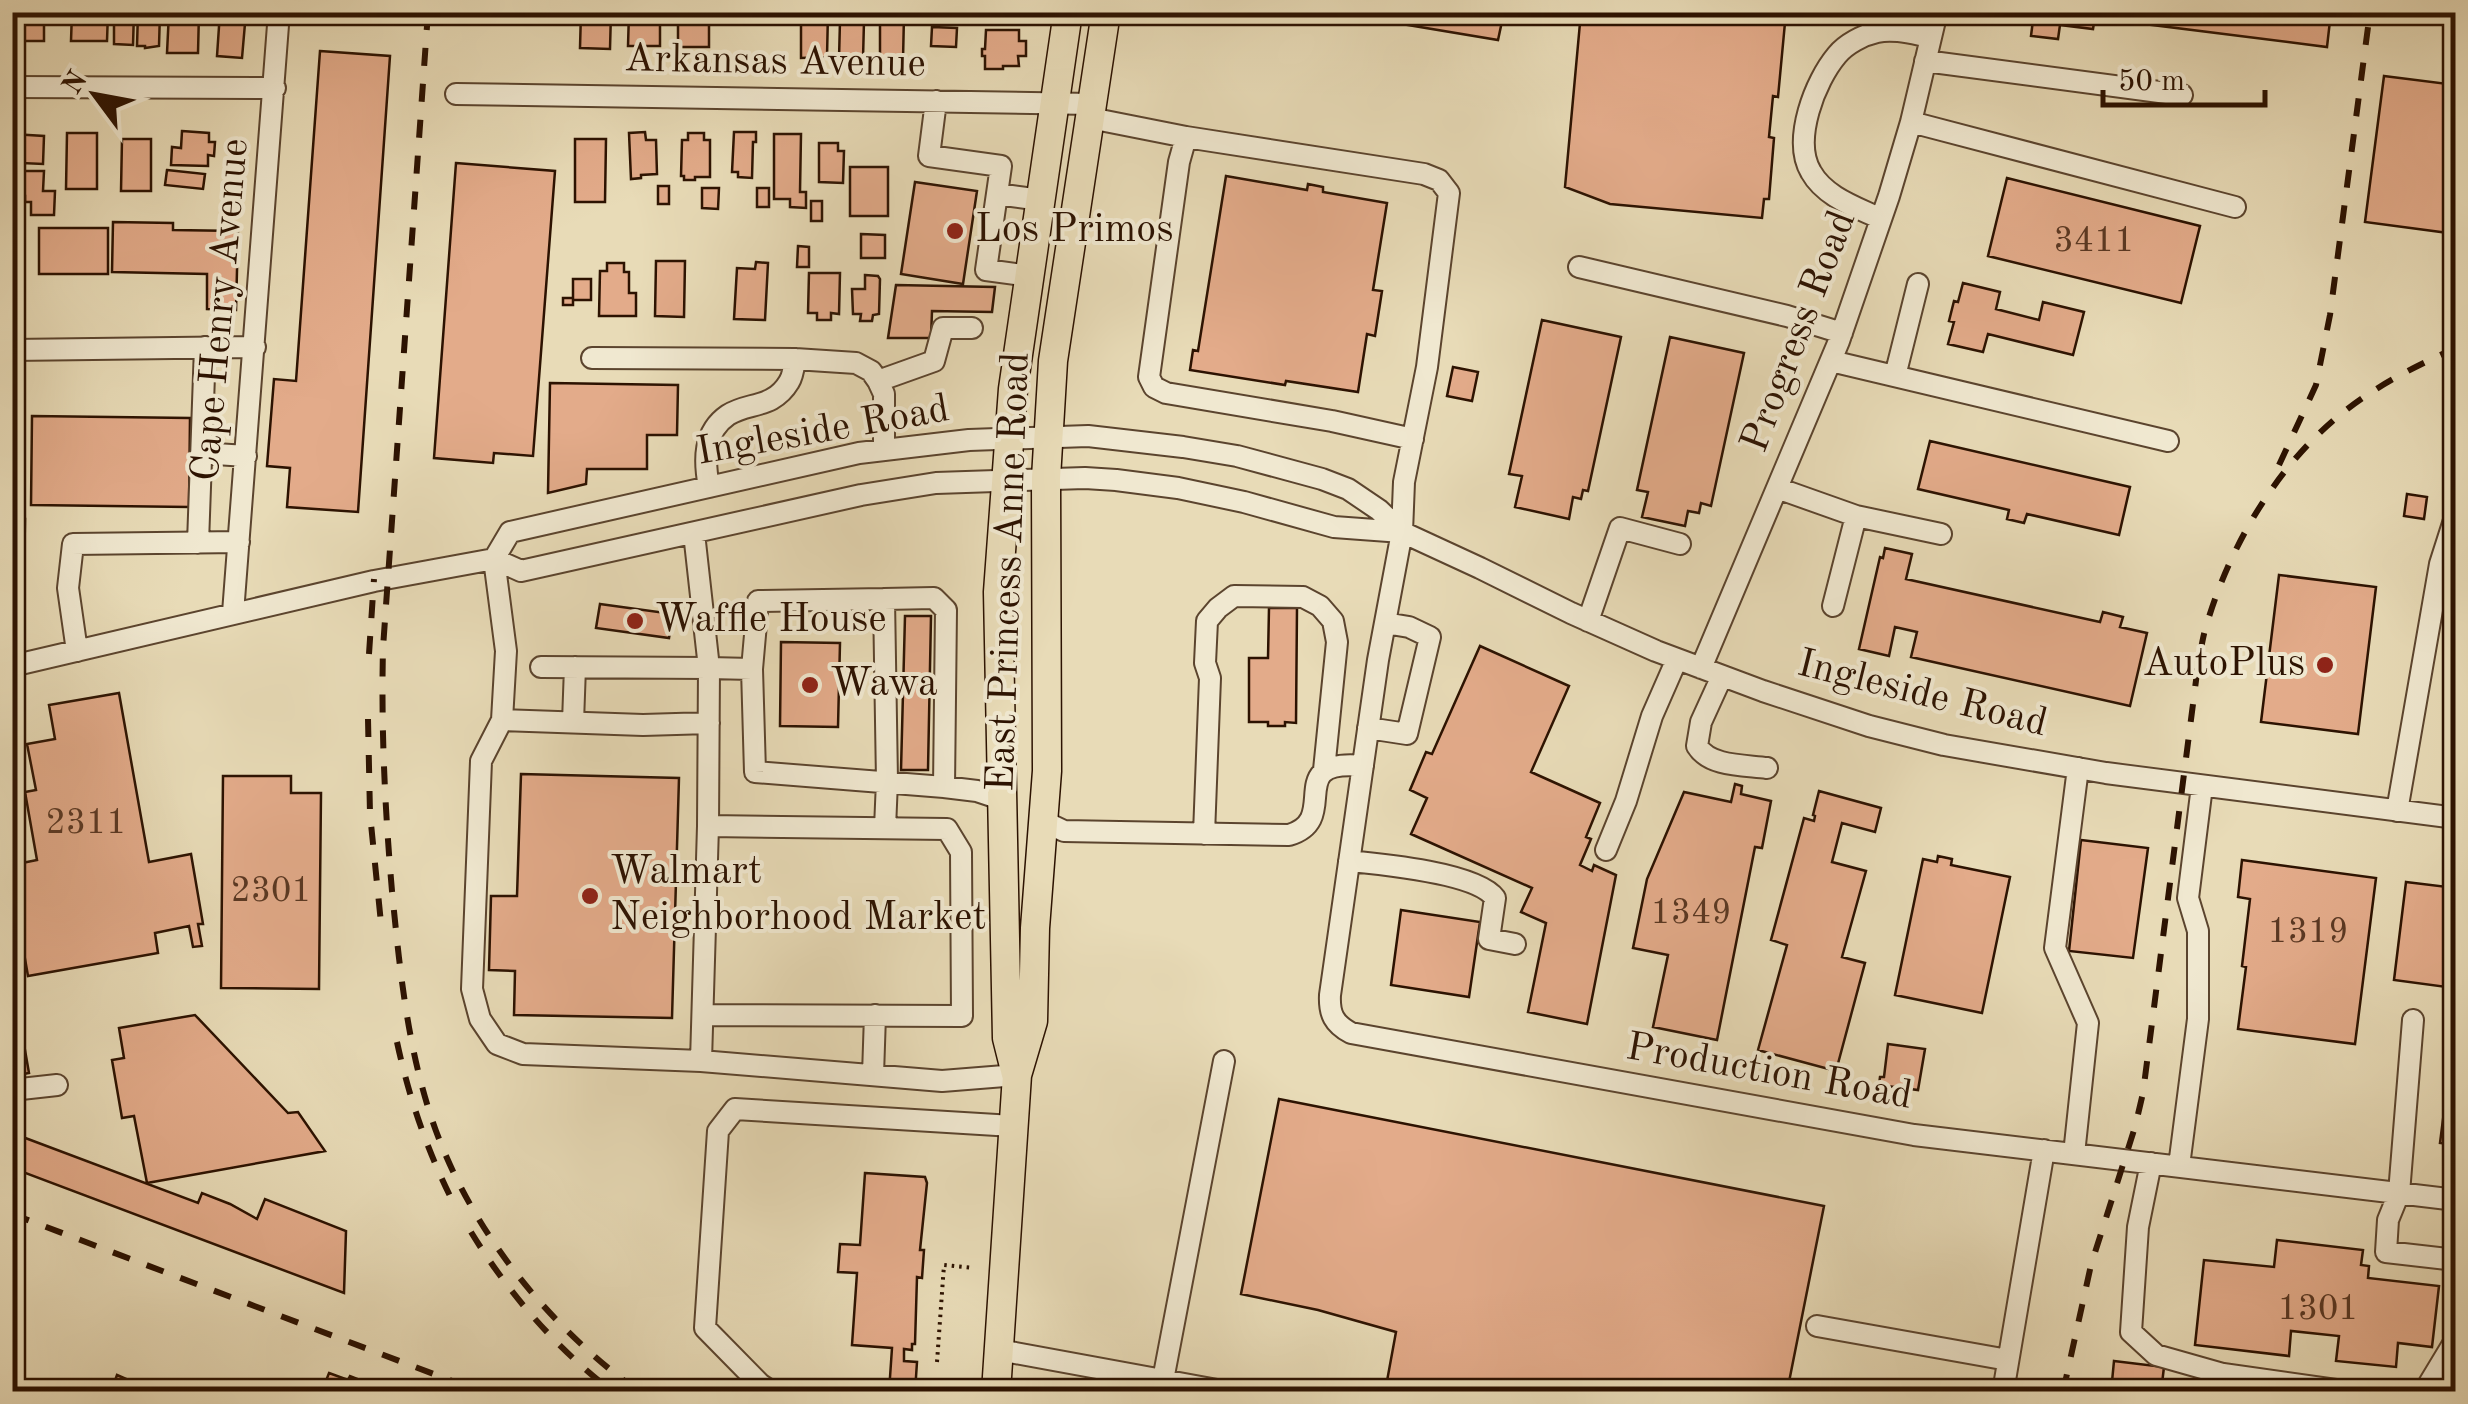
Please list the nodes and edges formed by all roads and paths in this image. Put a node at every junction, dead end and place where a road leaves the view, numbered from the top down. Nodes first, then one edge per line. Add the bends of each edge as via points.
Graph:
1 (279, 12) edge
2 (1068, 12) edge
3 (1106, 12) edge
4 (1937, 12) edge
5 (1931, 36) junction
6 (1926, 61) junction
7 (12, 87) edge
8 (274, 88) junction
9 (456, 94) dead end
10 (2182, 95) dead end
11 (936, 101) junction
12 (1055, 103) junction
13 (1091, 111) junction
14 (1911, 122) junction
15 (1186, 137) junction
16 (997, 194) junction
17 (1040, 200) junction
18 (2235, 206) dead end
19 (1881, 219) junction
20 (1579, 267) dead end
21 (1030, 276) junction
22 (1918, 284) dead end
23 (972, 328) dead end
24 (1842, 333) junction
25 (255, 347) junction
26 (205, 348) junction
27 (12, 350) edge
28 (592, 358) dead end
29 (795, 359) junction
30 (1831, 361) junction
31 (1894, 376) junction
32 (878, 380) junction
33 (1048, 436) junction
34 (1008, 438) junction
35 (1413, 439) junction
36 (2168, 441) dead end
37 (884, 449) junction
38 (201, 454) junction
39 (246, 456) junction
40 (1046, 478) junction
41 (1005, 480) junction
42 (708, 487) junction
43 (1778, 488) junction
44 (2456, 514) edge
45 (1856, 516) junction
46 (694, 532) junction
47 (1402, 532) junction
48 (1941, 534) dead end
49 (198, 542) junction
50 (239, 542) junction
51 (1680, 544) dead end
52 (494, 559) junction
53 (884, 599) junction
54 (1833, 606) dead end
55 (234, 613) junction
56 (1588, 621) junction
57 (1384, 623) junction
58 (77, 651) junction
59 (1677, 659) junction
60 (12, 666) edge
61 (541, 667) dead end
62 (575, 667) junction
63 (709, 668) junction
64 (1701, 668) junction
65 (752, 670) junction
66 (1722, 676) junction
67 (502, 720) junction
68 (573, 722) junction
69 (709, 722) junction
70 (1368, 728) junction
71 (1362, 766) junction
72 (1767, 768) dead end
73 (2078, 768) junction
74 (1324, 770) junction
75 (887, 782) junction
76 (2202, 786) junction
77 (944, 787) junction
78 (1001, 799) junction
79 (2397, 811) junction
80 (2456, 818) edge
81 (1043, 822) junction
82 (708, 826) junction
83 (884, 828) junction
84 (1204, 834) junction
85 (1606, 850) dead end
86 (1349, 861) junction
87 (1515, 944) dead end
88 (703, 1015) junction
89 (875, 1016) junction
90 (2414, 1020) dead end
91 (701, 1061) junction
92 (1224, 1061) dead end
93 (873, 1075) junction
94 (1016, 1075) junction
95 (57, 1085) dead end
96 (12, 1090) edge
97 (1013, 1126) junction
98 (2044, 1150) junction
99 (2074, 1154) junction
100 (2152, 1164) junction
101 (2179, 1166) junction
102 (2399, 1193) junction
103 (2456, 1200) edge
104 (2456, 1260) edge
105 (973, 1268) dead end
106 (1817, 1326) dead end
107 (2456, 1339) edge
108 (999, 1350) junction
109 (2008, 1360) junction
110 (937, 1362) dead end
111 (1163, 1380) junction
112 (772, 1392) edge
113 (996, 1392) edge
114 (1228, 1392) edge
115 (2003, 1392) edge
116 (2350, 1392) edge
117 (2424, 1392) edge

1 - 8 street, Cape Henry Avenue
2 - 12 main road, East Princess Anne Road
3 - 13 main road, East Princess Anne Road
4 - 5 street, Progress Road
5 - 6 street, Progress Road
5 - 19 street via 1876,32 1849,44 1822,78 1806,123 1805,159 1817,181
6 - 10 street
6 - 14 street, Progress Road
7 - 8 street
8 - 25 street, Cape Henry Avenue
9 - 11 street, Arkansas Avenue
11 - 12 street, Arkansas Avenue
11 - 16 street via 928,156 1001,166
12 - 13 street, Arkansas Avenue
12 - 17 main road, East Princess Anne Road
13 - 15 street, Arkansas Avenue
13 - 33 main road, East Princess Anne Road via 1052,361
14 - 18 street
14 - 19 street, Progress Road
15 - 35 street via 1148,376 1154,387
15 - 35 street, Arkansas Avenue via 1424,174 1449,193
16 - 17 street
16 - 21 street via 986,270
17 - 21 main road, East Princess Anne Road
19 - 24 street, Progress Road
20 - 24 street
21 - 34 main road, East Princess Anne Road
22 - 31 street
23 - 32 street via 944,328 934,360
24 - 30 street, Progress Road
25 - 26 street
25 - 39 street, Cape Henry Avenue
26 - 27 street
26 - 38 street
28 - 29 street
29 - 32 street via 856,363
29 - 42 street via 790,380 772,400 729,414 708,440
30 - 31 street
30 - 43 street, Progress Road
31 - 36 street
32 - 37 street
33 - 34 street, Ingleside Road
33 - 40 main road, East Princess Anne Road
33 - 47 street, Ingleside Road via 1183,447 1285,469 1348,488
34 - 37 street, Ingleside Road
34 - 41 main road, East Princess Anne Road
35 - 47 street, Production Road
37 - 42 street, Ingleside Road
38 - 39 street
38 - 49 street
39 - 50 street, Cape Henry Avenue
40 - 41 street, Ingleside Road
40 - 47 street, Ingleside Road via 1178,488 1334,527
40 - 81 main road, East Princess Anne Road
41 - 46 street, Ingleside Road via 860,494
41 - 78 main road, East Princess Anne Road via 998,592
42 - 52 street, Ingleside Road via 510,532
43 - 45 street
43 - 64 street, Progress Road
44 - 79 street via 2440,564
45 - 48 street
45 - 54 street
46 - 52 street, Ingleside Road via 520,571
46 - 63 street
47 - 56 street, Ingleside Road
47 - 57 street, Production Road
49 - 50 street
49 - 58 street via 73,544 68,588
50 - 55 street, Cape Henry Avenue
51 - 56 street via 1620,528
52 - 55 street, Ingleside Road
52 - 67 street via 506,651
53 - 65 street via 758,601
53 - 75 street
53 - 77 street via 934,598 946,610
55 - 58 street, Ingleside Road
56 - 59 street, Ingleside Road
57 - 70 street, Production Road
57 - 70 street via 1430,638 1407,734
58 - 60 street, Ingleside Road
59 - 64 street, Ingleside Road
59 - 85 street
61 - 62 street
62 - 63 street
62 - 68 street
63 - 65 street
63 - 69 street
64 - 66 street, Ingleside Road
65 - 75 street via 755,772
66 - 72 street via 1697,746 1702,755 1724,762
66 - 73 street, Ingleside Road via 1869,726
67 - 68 street
67 - 91 street via 481,761 472,989 480,1019 497,1044 523,1054
68 - 69 street
69 - 82 street
70 - 71 street, Production Road
71 - 74 street
71 - 86 street, Production Road
73 - 76 street, Ingleside Road
73 - 99 street via 2054,948 2088,1022
74 - 84 street via 1312,816 1300,832
74 - 84 street via 1337,642 1333,621 1303,597 1234,596 1207,622
75 - 77 street
75 - 83 street
76 - 79 street, Ingleside Road
76 - 101 street via 2188,898 2198,931 2198,1019
77 - 78 street
78 - 94 main road, East Princess Anne Road via 1007,1038
79 - 80 street, Ingleside Road
81 - 84 street via 1064,831
81 - 94 main road, East Princess Anne Road via 1033,1022
82 - 83 street
82 - 88 street
83 - 89 street via 947,829 961,852 962,1016
86 - 87 street via 1472,882 1495,898 1489,939
86 - 98 street, Production Road via 1329,1007 1351,1033 1914,1135
88 - 89 street
88 - 91 street
89 - 93 street
90 - 102 street
91 - 93 street
92 - 111 street
93 - 94 street via 942,1081
94 - 97 main road, East Princess Anne Road
95 - 96 street
97 - 108 main road, East Princess Anne Road
97 - 112 street via 735,1109 718,1130 705,1328
98 - 99 street, Production Road
98 - 109 street
99 - 100 street, Production Road
100 - 101 street, Production Road
100 - 116 street via 2138,1227 2131,1332 2156,1355 2223,1374
101 - 102 street, Production Road
102 - 103 street, Production Road
102 - 104 street via 2386,1252
105 - 110 path via 944,1265
106 - 109 street
107 - 117 street
108 - 111 street
108 - 113 main road, East Princess Anne Road
109 - 115 street
111 - 114 street

